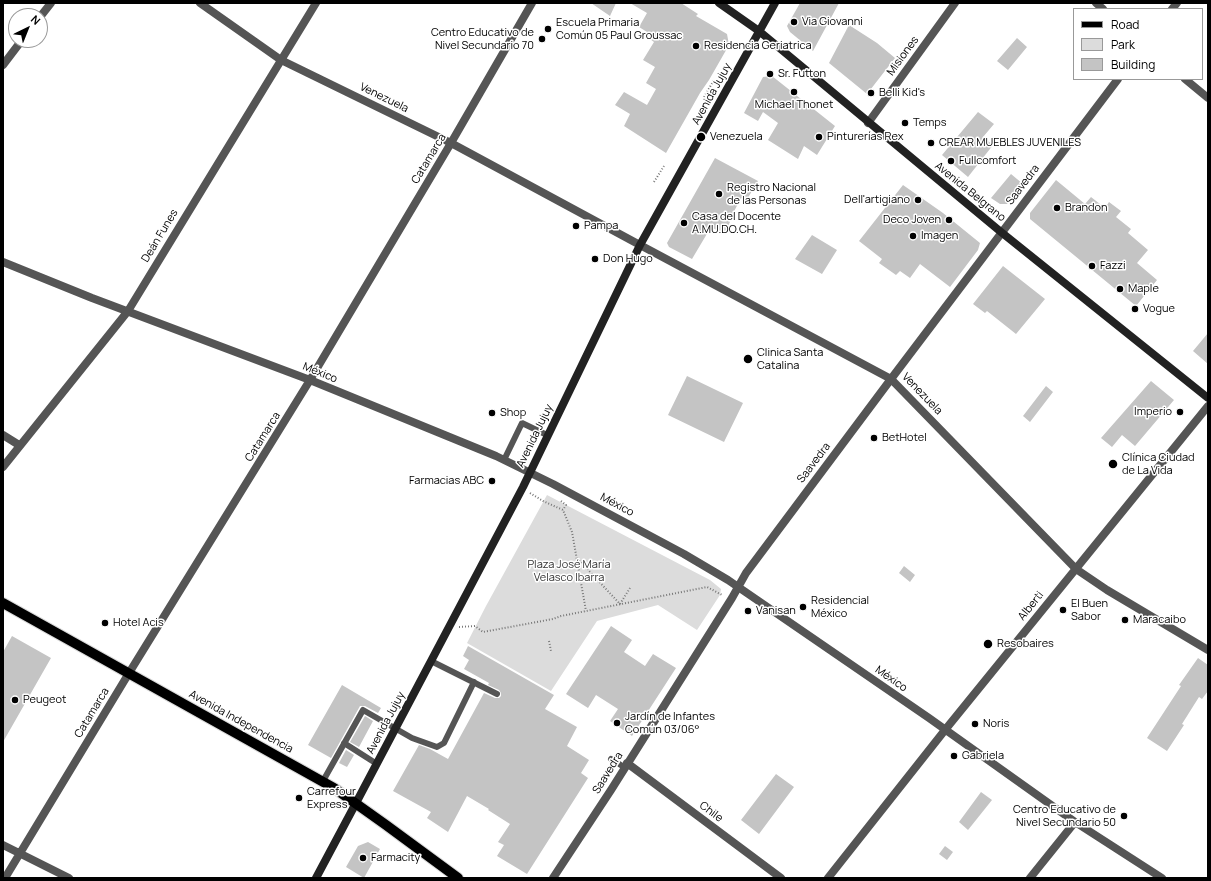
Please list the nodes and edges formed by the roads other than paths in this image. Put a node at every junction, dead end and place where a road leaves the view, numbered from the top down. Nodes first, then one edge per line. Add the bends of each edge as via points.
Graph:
1 (200, 3) edge
2 (316, 3) edge
3 (532, 3) edge
4 (719, 3) edge
5 (775, 3) edge
6 (955, 3) edge
7 (759, 31) junction
8 (16, 48) edge
9 (281, 60) junction
10 (3, 64) edge
11 (1117, 80) edge
12 (1186, 80) edge
13 (1208, 98) edge
14 (868, 123) junction
15 (451, 143) junction
16 (1001, 232) junction
17 (640, 246) junction
18 (3, 262) edge
19 (128, 311) junction
20 (891, 379) junction
21 (310, 380) junction
22 (1208, 398) edge
23 (1208, 406) edge
24 (3, 435) edge
25 (548, 435) junction
26 (19, 445) junction
27 (504, 460) junction
28 (3, 467) edge
29 (530, 472) junction
30 (1076, 569) junction
31 (738, 587) junction
32 (3, 603) edge
33 (1208, 650) edge
34 (431, 661) junction
35 (129, 673) junction
36 (474, 682) junction
37 (496, 694) dead end
38 (396, 728) junction
39 (945, 730) junction
40 (344, 743) junction
41 (611, 759) dead end
42 (377, 764) junction
43 (626, 765) junction
44 (323, 781) junction
45 (356, 803) junction
46 (1075, 822) junction
47 (3, 845) edge
48 (20, 854) junction
49 (5, 878) edge
50 (69, 878) edge
51 (316, 878) edge
52 (458, 878) edge
53 (553, 878) edge
54 (781, 878) edge
55 (828, 878) edge
56 (1030, 878) edge
57 (1162, 878) edge

1 - 9 street, Venezuela
2 - 9 street, Deán Funes
3 - 15 street, Catamarca
4 - 7 main road, Avenida Belgrano
5 - 7 main road, Avenida Jujuy
6 - 14 street, Misiones
7 - 14 main road, Avenida Belgrano
7 - 17 main road, Avenida Jujuy
8 - 10 street
9 - 15 street, Venezuela
9 - 19 street, Deán Funes
11 - 16 street, Saavedra
12 - 13 street
14 - 16 main road, Avenida Belgrano
15 - 17 street, Venezuela
15 - 21 street, Catamarca
16 - 20 street, Saavedra
16 - 22 main road, Avenida Belgrano
17 - 20 street, Venezuela
17 - 25 main road, Avenida Jujuy
18 - 19 street, México
19 - 21 street, México
19 - 26 street, Deán Funes
20 - 30 street, Venezuela
20 - 31 street, Saavedra
21 - 27 street, México
21 - 35 street, Catamarca
23 - 30 street, Alberti
24 - 26 street
25 - 27 lane via 522,423
25 - 29 main road, Avenida Jujuy
26 - 28 street, Deán Funes
27 - 29 street, México
29 - 31 street, México via 684,554
29 - 34 main road, Avenida Jujuy
30 - 33 street, Venezuela
30 - 39 street, Alberti
31 - 39 street, México
31 - 43 street, Saavedra
32 - 35 main road, Avenida Independencia
34 - 36 lane
34 - 38 main road, Avenida Jujuy
35 - 44 main road, Avenida Independencia
35 - 48 street, Catamarca
36 - 37 lane
36 - 38 lane via 444,743 437,747 412,738
38 - 40 lane via 363,710
38 - 42 main road, Avenida Jujuy
39 - 46 street, México
39 - 55 street, Alberti
40 - 42 lane
40 - 44 lane
41 - 43 lane
42 - 45 main road, Avenida Jujuy
43 - 53 street, Saavedra
43 - 54 street, Chile
44 - 45 main road, Avenida Independencia
45 - 51 main road, Avenida Jujuy
45 - 52 main road, Avenida Independencia
46 - 56 street
46 - 57 street, México
47 - 48 street
48 - 49 street, Catamarca
48 - 50 street

